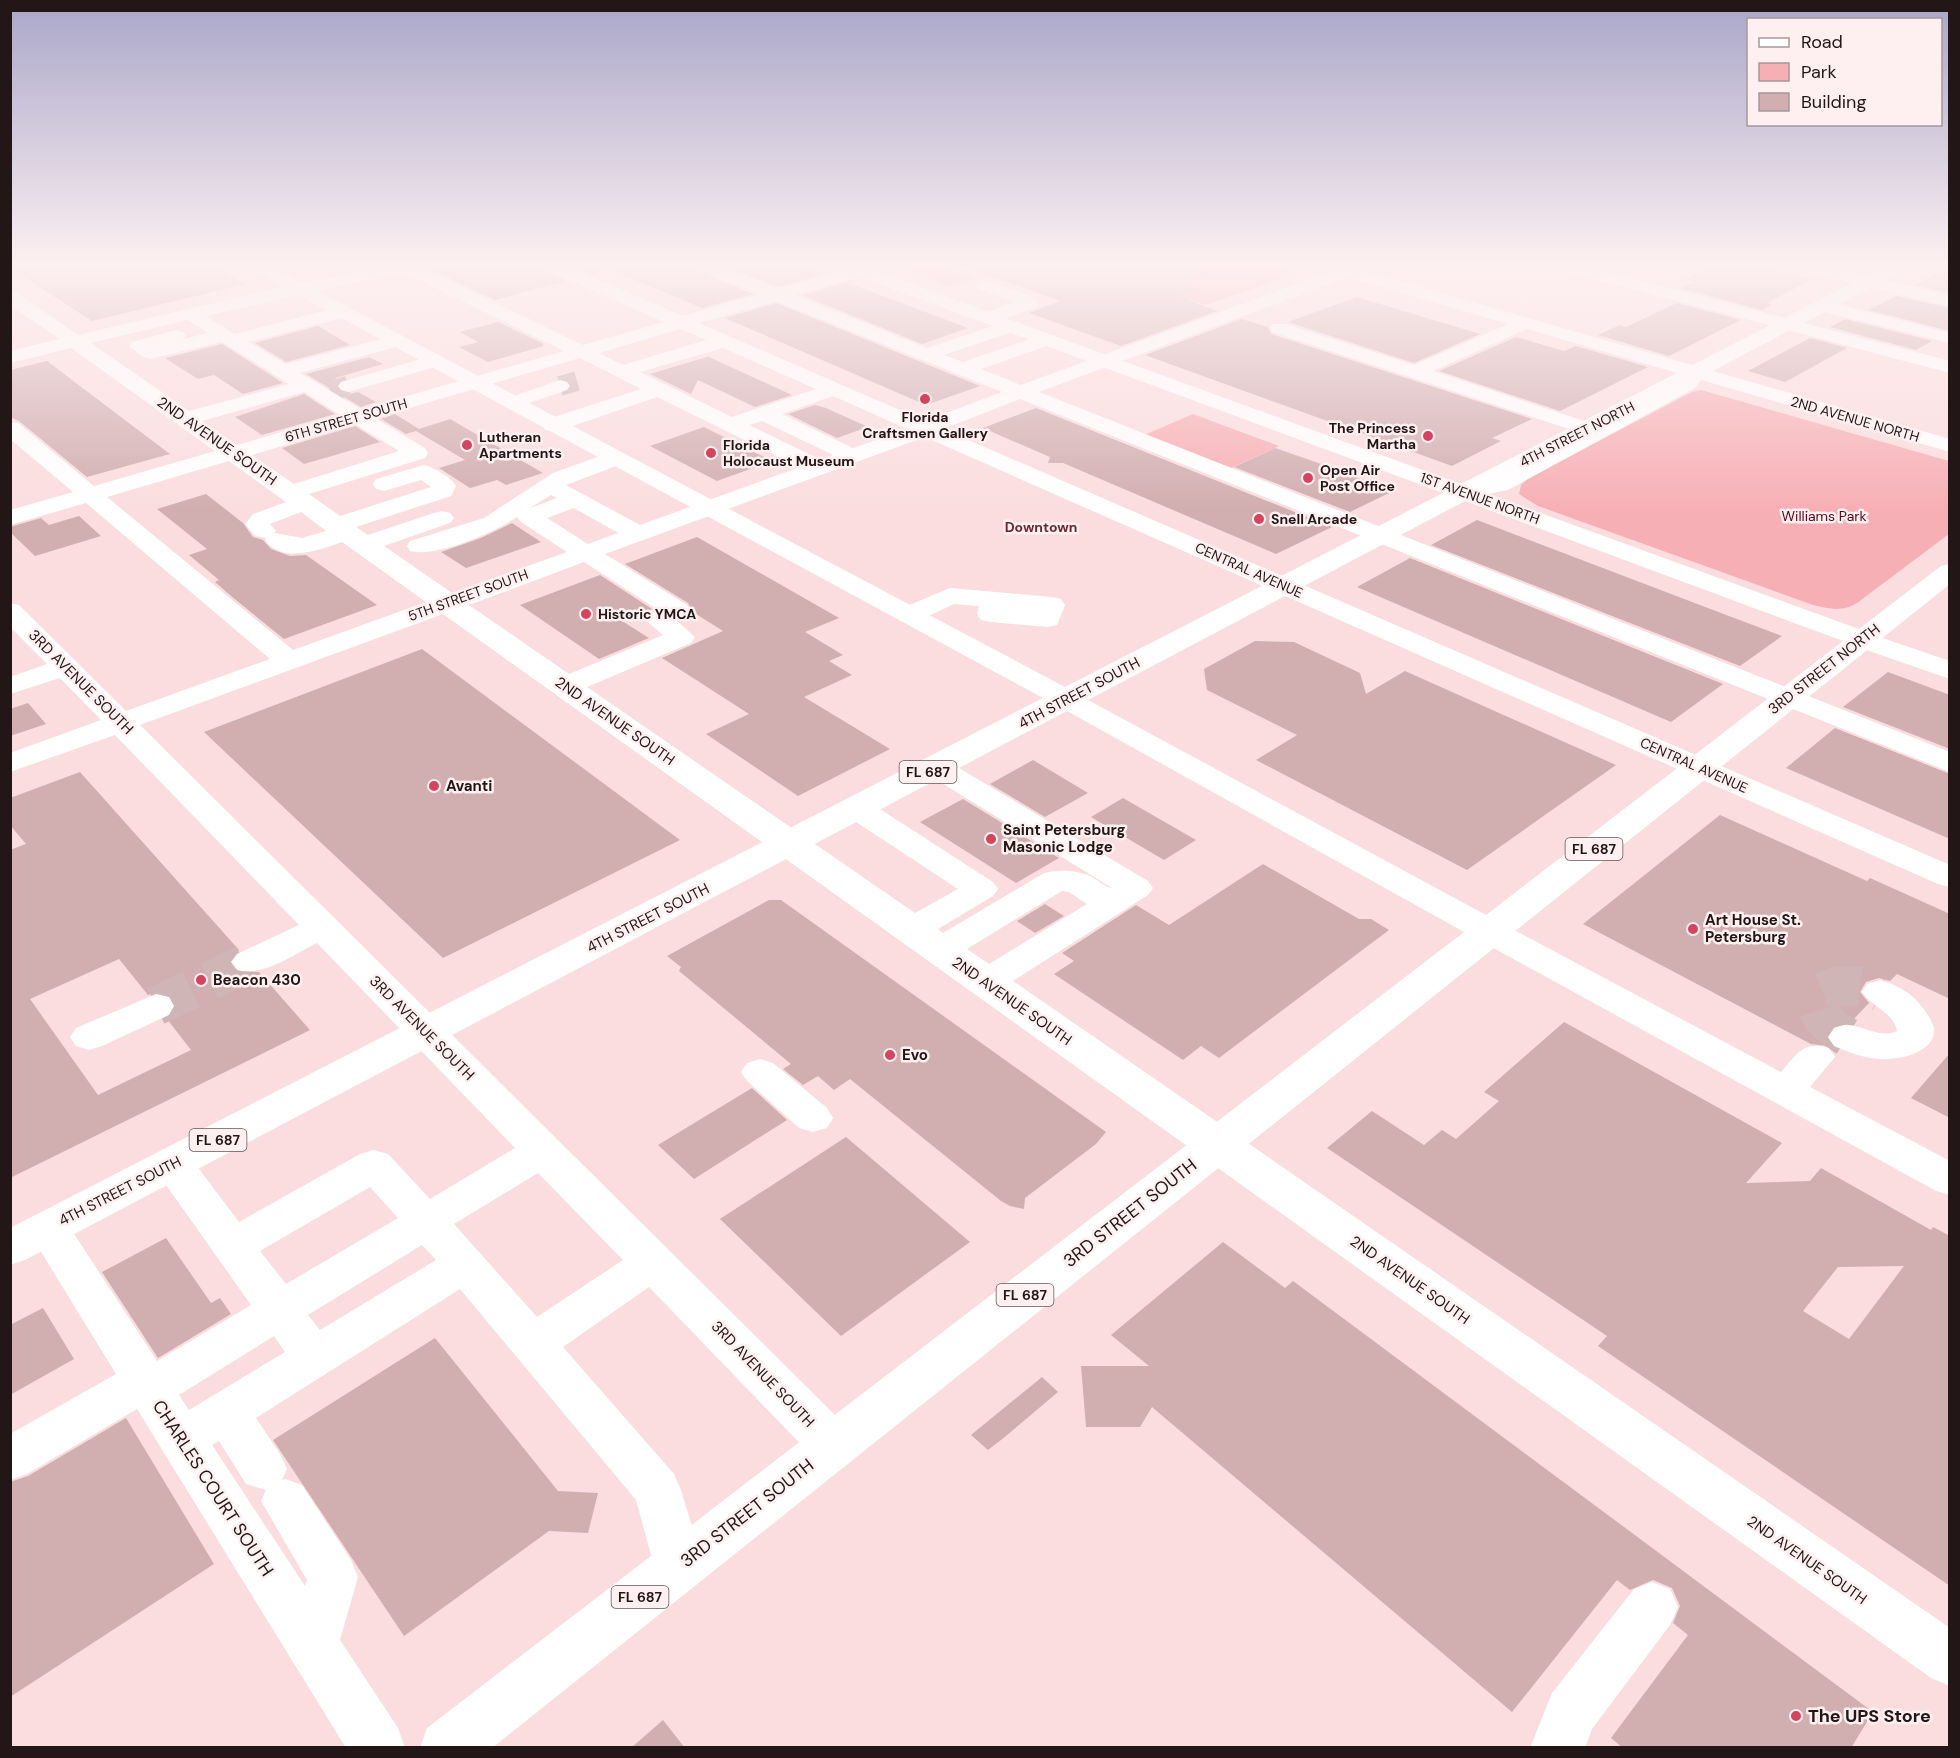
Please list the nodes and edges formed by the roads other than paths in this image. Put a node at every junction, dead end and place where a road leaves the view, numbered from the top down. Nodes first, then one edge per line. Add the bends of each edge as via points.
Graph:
1 (57, 346) edge
2 (81, 346) edge
3 (248, 346) edge
4 (377, 346) edge
5 (405, 346) edge
6 (572, 346) tunnel mouth
7 (599, 346) edge
8 (706, 346) edge
9 (736, 346) edge
10 (907, 346) edge
11 (951, 346) edge
12 (1028, 346) edge
13 (1067, 346) edge
14 (1143, 346) edge
15 (1335, 346) edge
16 (1474, 346) edge
17 (1606, 346) edge
18 (1745, 346) edge
19 (1869, 346) edge
20 (1933, 346) edge
21 (582, 351) junction
22 (927, 354) junction
23 (10, 357) edge
24 (1914, 358) junction
25 (1105, 360) junction
26 (435, 362) junction
27 (1950, 367) edge
28 (963, 369) junction
29 (620, 370) junction
30 (285, 371) junction
31 (1415, 372) junction
32 (1696, 372) junction
33 (586, 378) tunnel mouth
34 (259, 380) dead end
35 (474, 383) junction
36 (560, 386) tunnel mouth
37 (327, 389) junction
38 (660, 389) junction
39 (835, 389) junction
40 (1020, 392) junction
41 (512, 403) junction
42 (166, 406) junction
43 (763, 413) junction
44 (359, 416) junction
45 (185, 419) junction
46 (554, 424) junction
47 (732, 424) junction
48 (10, 428) edge
49 (1587, 428) junction
50 (926, 429) junction
51 (1950, 446) edge
52 (233, 453) junction
53 (852, 456) junction
54 (616, 458) junction
55 (820, 468) junction
56 (550, 485) junction
57 (1464, 492) junction
58 (90, 495) junction
59 (296, 496) junction
60 (577, 499) junction
61 (498, 508) junction
62 (710, 508) junction
63 (10, 518) edge
64 (636, 533) junction
65 (1381, 535) junction
66 (357, 540) junction
67 (583, 553) junction
68 (1950, 571) edge
69 (1284, 586) junction
70 (993, 599) dead end
71 (446, 603) junction
72 (10, 611) edge
73 (909, 615) junction
74 (1862, 639) junction
75 (289, 661) junction
76 (66, 667) junction
77 (1950, 671) edge
78 (10, 686) edge
79 (565, 686) junction
80 (1788, 698) junction
81 (1066, 699) junction
82 (121, 723) junction
83 (10, 763) edge
84 (1950, 763) edge
85 (1699, 767) junction
86 (938, 768) junction
87 (858, 809) junction
88 (790, 844) junction
89 (1950, 877) edge
90 (1123, 896) junction
91 (322, 927) junction
92 (1490, 931) junction
93 (926, 940) junction
94 (249, 962) tunnel mouth
95 (986, 982) junction
96 (1880, 992) tunnel mouth
97 (156, 1005) tunnel mouth
98 (426, 1032) junction
99 (89, 1037) dead end
100 (760, 1072) dead end
101 (1785, 1091) junction
102 (813, 1118) dead end
103 (1217, 1145) junction
104 (542, 1151) junction
105 (173, 1164) junction
106 (1950, 1180) edge
107 (427, 1220) junction
108 (29, 1238) edge
109 (233, 1246) junction
110 (652, 1262) junction
111 (465, 1264) junction
112 (280, 1310) junction
113 (533, 1344) junction
114 (314, 1357) junction
115 (147, 1385) junction
116 (226, 1412) junction
117 (182, 1439) junction
118 (833, 1445) junction
119 (10, 1459) edge
120 (679, 1566) junction
121 (1652, 1607) dead end
122 (312, 1644) junction
123 (1950, 1660) edge
124 (378, 1748) edge
125 (447, 1748) edge
126 (1557, 1748) edge

1 - 23 street
2 - 42 street, 2ND AVENUE SOUTH
3 - 30 street
4 - 30 street
5 - 26 street
6 - 21 street
7 - 21 street, 6TH STREET SOUTH
8 - 29 street
9 - 39 street, CENTRAL AVENUE
10 - 22 street
11 - 22 street
12 - 28 street
13 - 25 street, 1ST AVENUE NORTH
14 - 25 street, 5TH STREET SOUTH
15 - 31 street
16 - 31 street
17 - 32 street, 2ND AVENUE NORTH
18 - 32 street, 4TH STREET NORTH / FL 687
19 - 24 street
20 - 24 street
21 - 29 street
21 - 35 street, 6TH STREET SOUTH
22 - 28 street
24 - 27 street
25 - 40 street, 5TH STREET SOUTH
25 - 57 street, 1ST AVENUE NORTH
26 - 35 street
26 - 37 street
28 - 40 street
29 - 33 street
29 - 38 street
30 - 37 street
31 - 49 street
32 - 49 street, 4TH STREET NORTH / FL 687
32 - 51 street, 2ND AVENUE NORTH
32 - 57 street via 1688,384 1500,485
34 - 42 street
35 - 41 street
35 - 44 street, 6TH STREET SOUTH
36 - 41 street
37 - 44 street
37 - 45 street
38 - 46 street
38 - 47 street
39 - 43 street
39 - 50 street, CENTRAL AVENUE
40 - 50 street, 5TH STREET SOUTH
40 - 65 street
41 - 46 street
42 - 45 street, 2ND AVENUE SOUTH
43 - 47 street
43 - 53 street
44 - 52 street, 6TH STREET SOUTH
44 - 59 street via 417,453
45 - 52 street, 2ND AVENUE SOUTH
46 - 54 street
47 - 55 street
48 - 58 street
49 - 57 street, 4TH STREET NORTH / FL 687
50 - 53 street, 5TH STREET SOUTH
50 - 69 street, CENTRAL AVENUE
52 - 58 street, 6TH STREET SOUTH
52 - 59 street, 2ND AVENUE SOUTH
53 - 55 street, 5TH STREET SOUTH
54 - 56 street
54 - 62 street
55 - 62 street, 5TH STREET SOUTH
56 - 60 street
56 - 61 street
57 - 65 street, 4TH STREET NORTH / FL 687
57 - 74 street, 1ST AVENUE NORTH
58 - 63 street, 6TH STREET SOUTH
58 - 75 street
59 - 66 street, 2ND AVENUE SOUTH
59 - 66 street via 257,525 290,547
59 - 66 street via 424,472 445,486 443,491
60 - 64 street
60 - 67 street via 529,517
61 - 66 street
61 - 66 street via 419,546
62 - 64 street, 5TH STREET SOUTH
62 - 73 street
64 - 67 street, 5TH STREET SOUTH
65 - 69 street, 4TH STREET NORTH / FL 687
65 - 80 street
66 - 71 street, 2ND AVENUE SOUTH
67 - 71 street, 5TH STREET SOUTH
67 - 79 street via 678,611 657,619 682,637
68 - 74 street, 3RD STREET NORTH / FL 687
69 - 81 street, 4TH STREET SOUTH / FL 687
69 - 85 street, CENTRAL AVENUE
70 - 73 street via 950,596
71 - 75 street, 5TH STREET SOUTH
71 - 79 street, 2ND AVENUE SOUTH
72 - 76 street, 3RD AVENUE SOUTH
73 - 81 street
74 - 77 street, 1ST AVENUE NORTH
74 - 80 street, 3RD STREET NORTH / FL 687
75 - 82 street, 5TH STREET SOUTH
76 - 78 street
76 - 82 street, 3RD AVENUE SOUTH
79 - 88 street, 2ND AVENUE SOUTH
80 - 84 street
80 - 85 street, 3RD STREET NORTH / FL 687
81 - 86 street, 4TH STREET SOUTH / FL 687
81 - 92 street
82 - 83 street, 5TH STREET SOUTH
82 - 91 street, 3RD AVENUE SOUTH
85 - 89 street, CENTRAL AVENUE
85 - 92 street, 3RD STREET SOUTH / FL 687
86 - 87 street, 4TH STREET SOUTH / FL 687
86 - 90 street
87 - 88 street, 4TH STREET SOUTH / FL 687
87 - 93 street via 981,889
88 - 93 street, 2ND AVENUE SOUTH
88 - 98 street, 4TH STREET SOUTH / FL 687
90 - 93 street via 1056,880
90 - 95 street
91 - 94 street
91 - 98 street, 3RD AVENUE SOUTH
92 - 101 street
92 - 103 street, 3RD STREET SOUTH / FL 687
93 - 95 street, 2ND AVENUE SOUTH
95 - 103 street, 2ND AVENUE SOUTH
96 - 101 street via 1912,1015 1914,1035 1894,1046 1834,1044
97 - 99 street
98 - 104 street, 3RD AVENUE SOUTH
98 - 105 street, 4TH STREET SOUTH / FL 687
100 - 102 street
101 - 106 street
103 - 118 street, 3RD STREET SOUTH / FL 687
103 - 123 street, 2ND AVENUE SOUTH
104 - 107 street
104 - 110 street, 3RD AVENUE SOUTH
105 - 108 street, 4TH STREET SOUTH / FL 687
105 - 109 street
107 - 109 street via 374,1165
107 - 111 street
107 - 112 street
108 - 115 street, CHARLES COURT SOUTH
109 - 112 street
110 - 113 street
110 - 118 street, 3RD AVENUE SOUTH
111 - 113 street
111 - 114 street
112 - 114 street
112 - 115 street
113 - 120 street via 657,1490
114 - 116 street
115 - 117 street, CHARLES COURT SOUTH
115 - 119 street
116 - 117 street
116 - 122 street via 333,1577
117 - 122 street, CHARLES COURT SOUTH
118 - 120 street, 3RD STREET SOUTH / FL 687
120 - 125 street, 3RD STREET SOUTH / FL 687
121 - 126 street via 1571,1712
122 - 124 street, CHARLES COURT SOUTH

